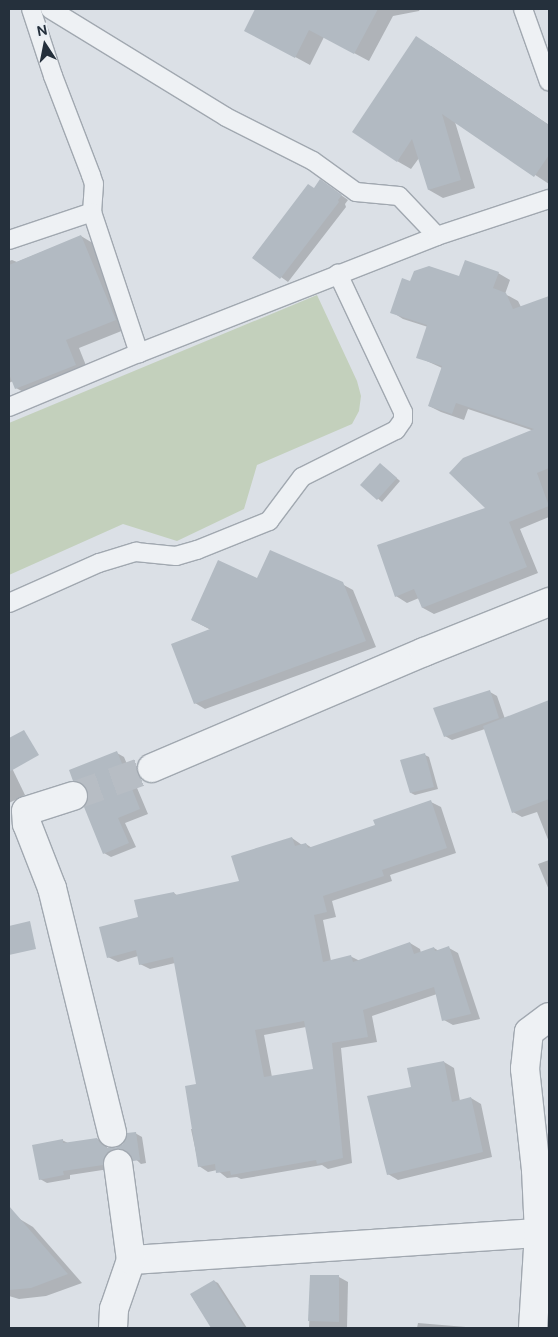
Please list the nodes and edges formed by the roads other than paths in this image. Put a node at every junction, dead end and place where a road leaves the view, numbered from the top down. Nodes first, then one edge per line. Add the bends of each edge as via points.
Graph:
1 (31, 9) edge
2 (50, 9) edge
3 (523, 9) edge
4 (546, 63) edge
5 (549, 82) edge
6 (549, 199) edge
7 (92, 212) junction
8 (437, 236) junction
9 (9, 240) edge
10 (338, 274) junction
11 (139, 353) junction
12 (9, 407) edge
13 (549, 602) edge
14 (9, 603) edge
15 (152, 768) tunnel mouth
16 (73, 796) tunnel mouth
17 (549, 1016) edge
18 (112, 1133) dead end
19 (118, 1164) dead end
20 (544, 1232) edge
21 (131, 1260) junction
22 (113, 1328) edge
23 (534, 1328) edge

1 - 7 lane via 94,184
2 - 8 lane via 226,117 313,161 356,192 400,196
3 - 4 lane
4 - 5 lane
6 - 8 lane
7 - 9 lane
7 - 11 lane
8 - 10 lane
10 - 11 lane
10 - 14 lane via 403,412 403,420 396,430 302,478 269,521 176,556 136,552 99,563
11 - 12 lane
13 - 15 street
16 - 18 street via 26,811 26,824 52,888
17 - 20 street via 529,1032 525,1069
19 - 21 street
20 - 21 street
20 - 23 street
21 - 22 street via 114,1309

